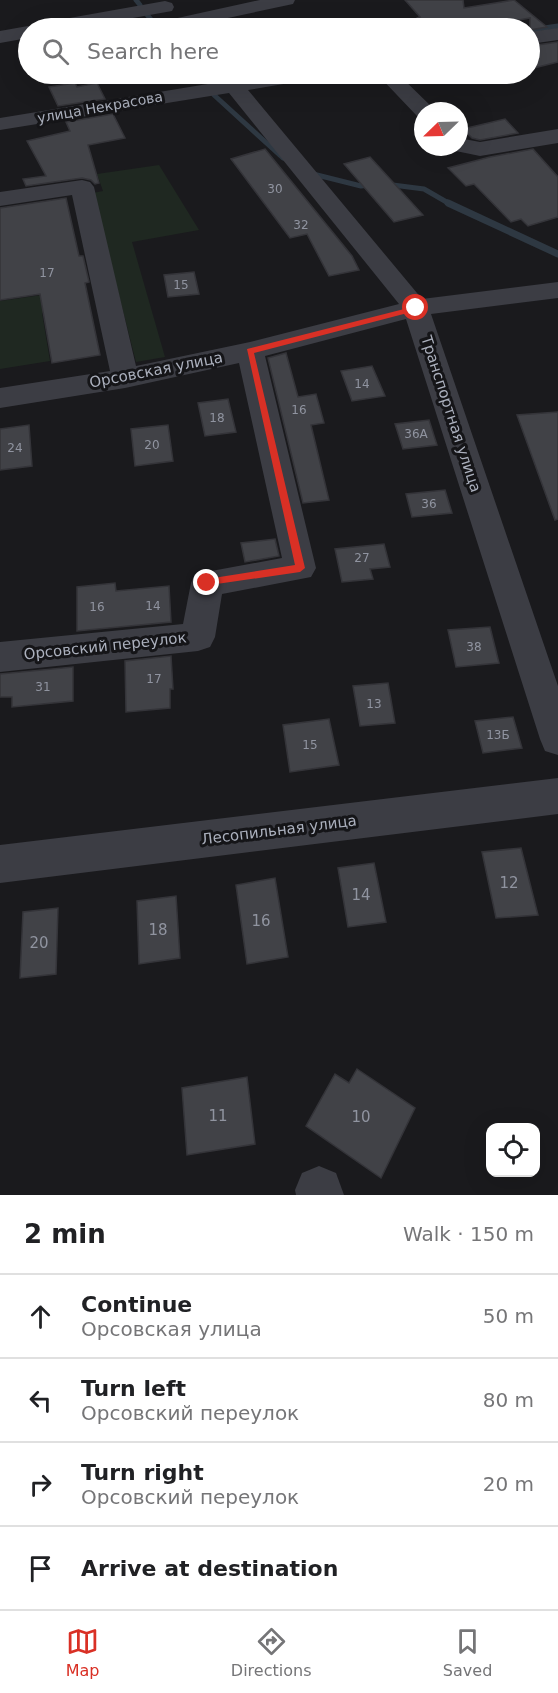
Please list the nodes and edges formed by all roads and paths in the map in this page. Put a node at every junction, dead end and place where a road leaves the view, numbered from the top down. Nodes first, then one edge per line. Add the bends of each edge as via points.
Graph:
1 (286, 0) edge
2 (162, 3) edge
3 (93, 18) edge
4 (175, 18) edge
5 (214, 18) edge
6 (18, 34) edge
7 (558, 34) edge
8 (0, 37) edge
9 (540, 37) edge
10 (204, 84) edge
11 (233, 84) edge
12 (397, 84) edge
13 (416, 102) edge
14 (0, 124) edge
15 (558, 136) edge
16 (468, 147) edge
17 (0, 199) edge
18 (558, 290) edge
19 (416, 308) junction
20 (250, 351) junction
21 (125, 378) junction
22 (0, 398) edge
23 (0, 657) edge
24 (558, 738) edge
25 (558, 796) edge
26 (0, 864) edge

1 - 5 street
2 - 3 street
2 - 4 street
6 - 8 street
7 - 9 street
10 - 14 street, улица Некрасова
11 - 19 street, Транспортная улица
12 - 13 street
15 - 16 street via 480,149
17 - 21 street via 82,188
18 - 19 street, Орсовская улица
19 - 20 street, Орсовская улица
19 - 24 street, Транспортная улица
20 - 21 street, Орсовская улица
20 - 23 street, Орсовский переулок via 300,568 207,583 198,638
21 - 22 street, Орсовская улица
25 - 26 street, Лесопильная улица

